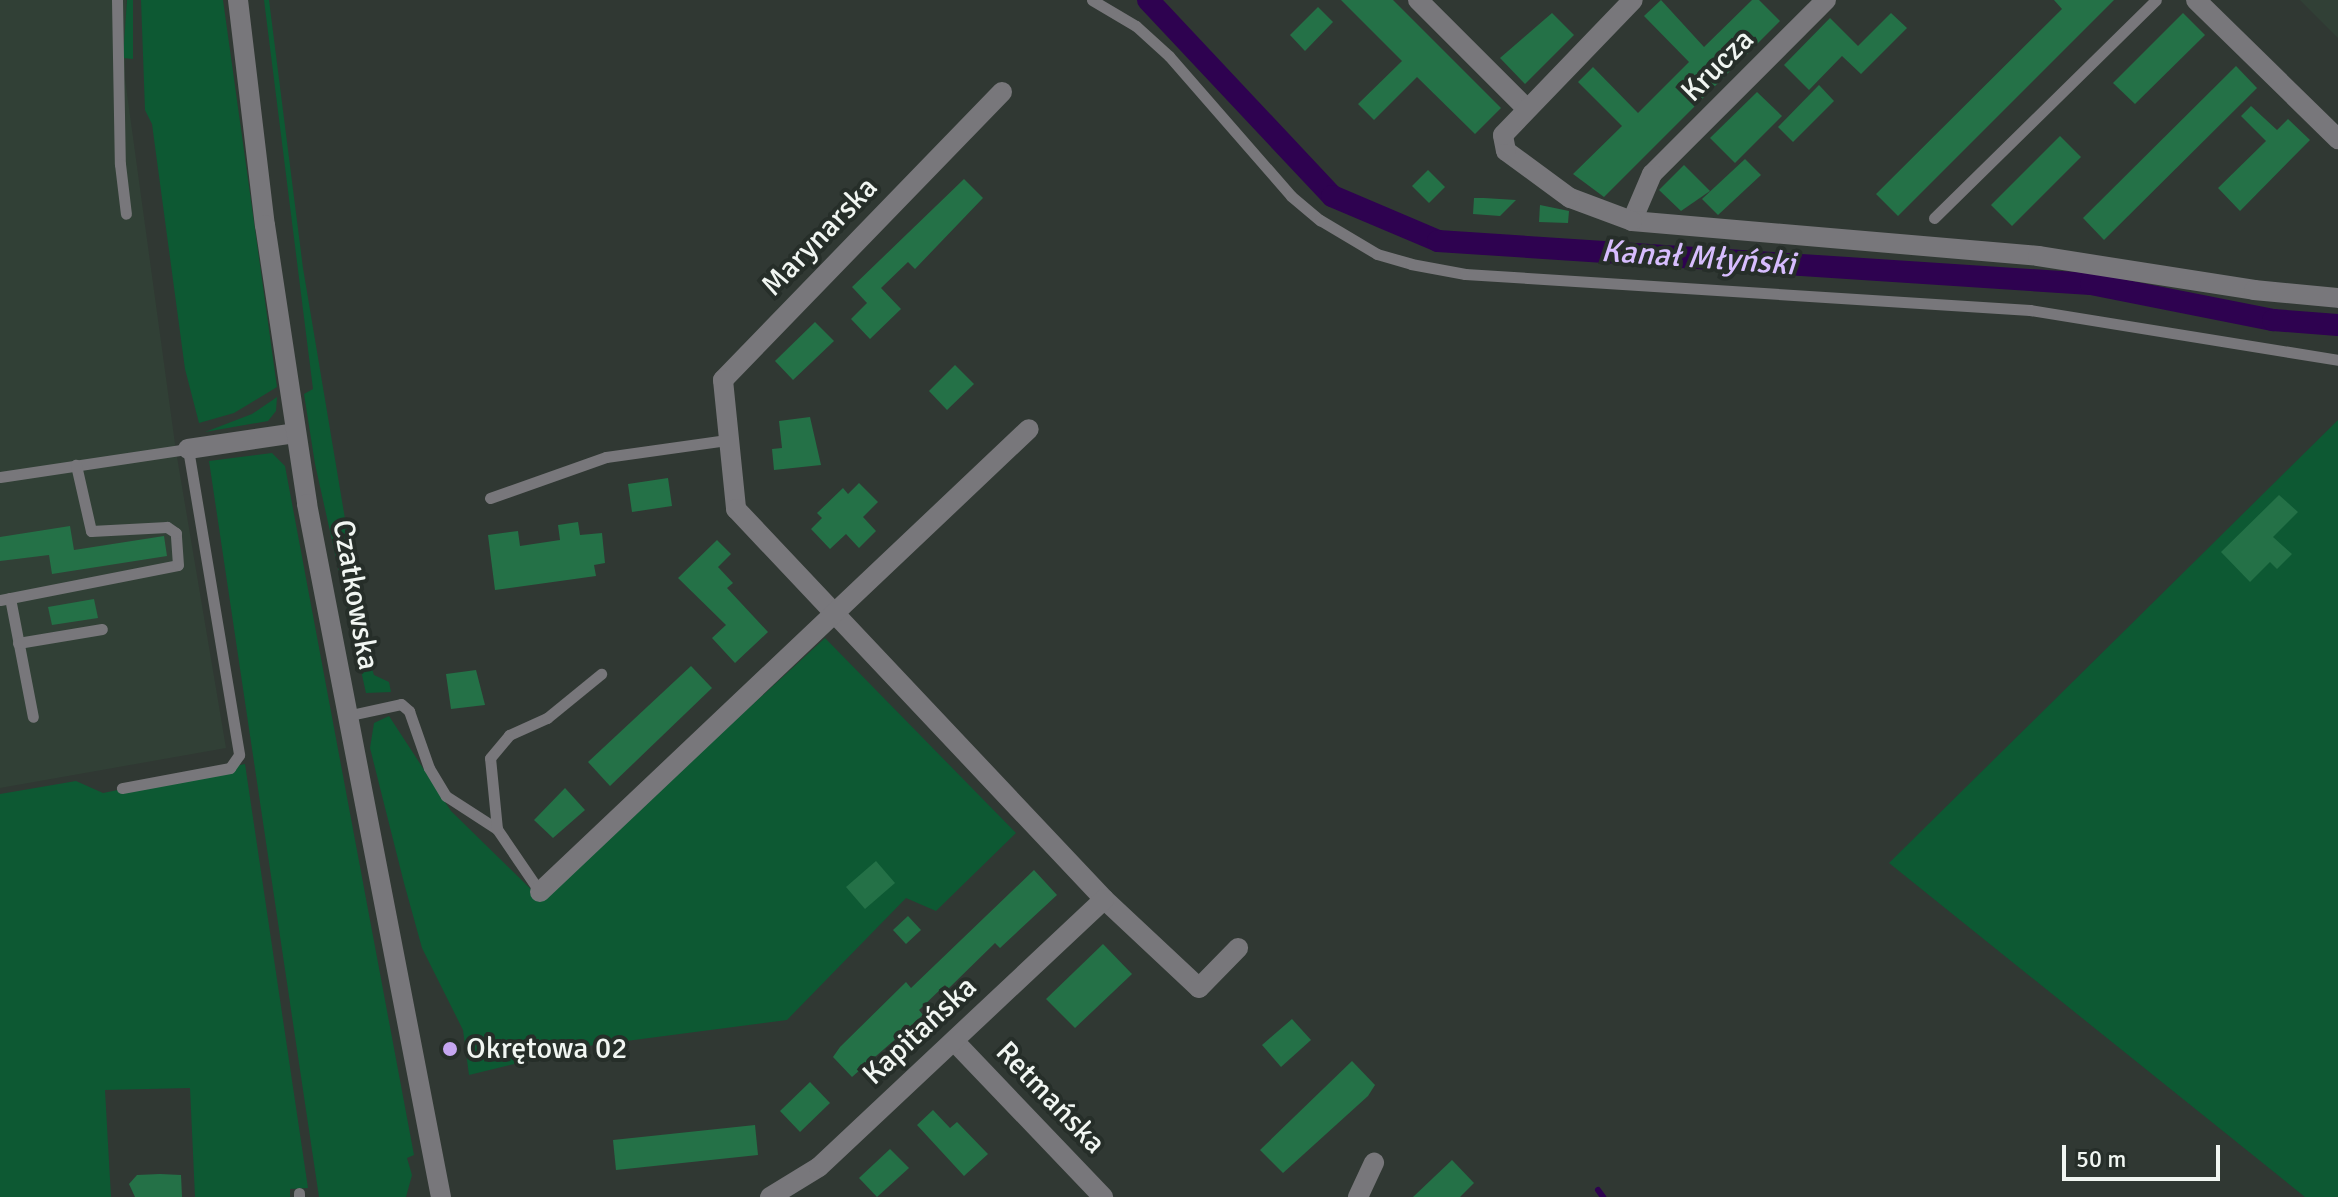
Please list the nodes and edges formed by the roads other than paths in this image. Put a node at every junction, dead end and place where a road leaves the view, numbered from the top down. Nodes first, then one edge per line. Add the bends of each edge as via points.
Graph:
1 (117, 0) edge
2 (238, 0) edge
3 (1092, 0) edge
4 (1418, 0) edge
5 (1633, 0) edge
6 (1826, 0) edge
7 (2156, 0) edge
8 (2196, 0) edge
9 (1002, 92) dead end
10 (1527, 109) junction
11 (2338, 139) edge
12 (126, 214) dead end
13 (1934, 218) dead end
14 (1632, 221) junction
15 (2338, 298) edge
16 (2338, 360) edge
17 (1029, 429) dead end
18 (295, 433) junction
19 (727, 440) junction
20 (188, 449) junction
21 (76, 465) junction
22 (0, 477) edge
23 (490, 498) dead end
24 (5, 599) edge
25 (831, 615) junction
26 (102, 629) dead end
27 (18, 643) junction
28 (601, 674) dead end
29 (346, 716) junction
30 (33, 717) dead end
31 (122, 788) dead end
32 (497, 829) junction
33 (540, 892) joint
34 (1104, 899) junction
35 (1238, 948) dead end
36 (954, 1041) junction
37 (1374, 1163) dead end
38 (441, 1197) edge
39 (770, 1197) edge
40 (1103, 1197) edge
41 (1358, 1197) edge

1 - 12 lane
2 - 18 street, Czatkowska
3 - 16 lane via 1136,26 1169,56 1291,196 1377,254 1411,264 1465,274 2030,310
4 - 10 street
5 - 10 street
6 - 14 street, Krucza via 1652,174
7 - 13 lane
8 - 11 street
9 - 19 street, Marynarska via 723,380
10 - 14 street via 1503,135 1506,151 1570,198
14 - 15 street via 2038,256
17 - 25 street
18 - 20 street
18 - 29 street, Czatkowska
19 - 23 lane via 606,457
19 - 25 street, Marynarska via 736,509
20 - 21 lane
20 - 31 lane via 239,755 230,768
21 - 22 lane
21 - 24 lane via 91,531 167,527 176,533 178,565
24 - 27 lane
25 - 33 street
25 - 34 street
26 - 27 lane
27 - 30 lane
28 - 32 lane via 547,718 509,735 490,758
29 - 32 lane via 401,704 409,711 429,768 446,796
29 - 38 street, Czatkowska
32 - 33 lane
34 - 35 street via 1199,988
34 - 36 street, Kapitańska
36 - 39 street, Kapitańska via 819,1167
36 - 40 street, Retmańska
37 - 41 street

